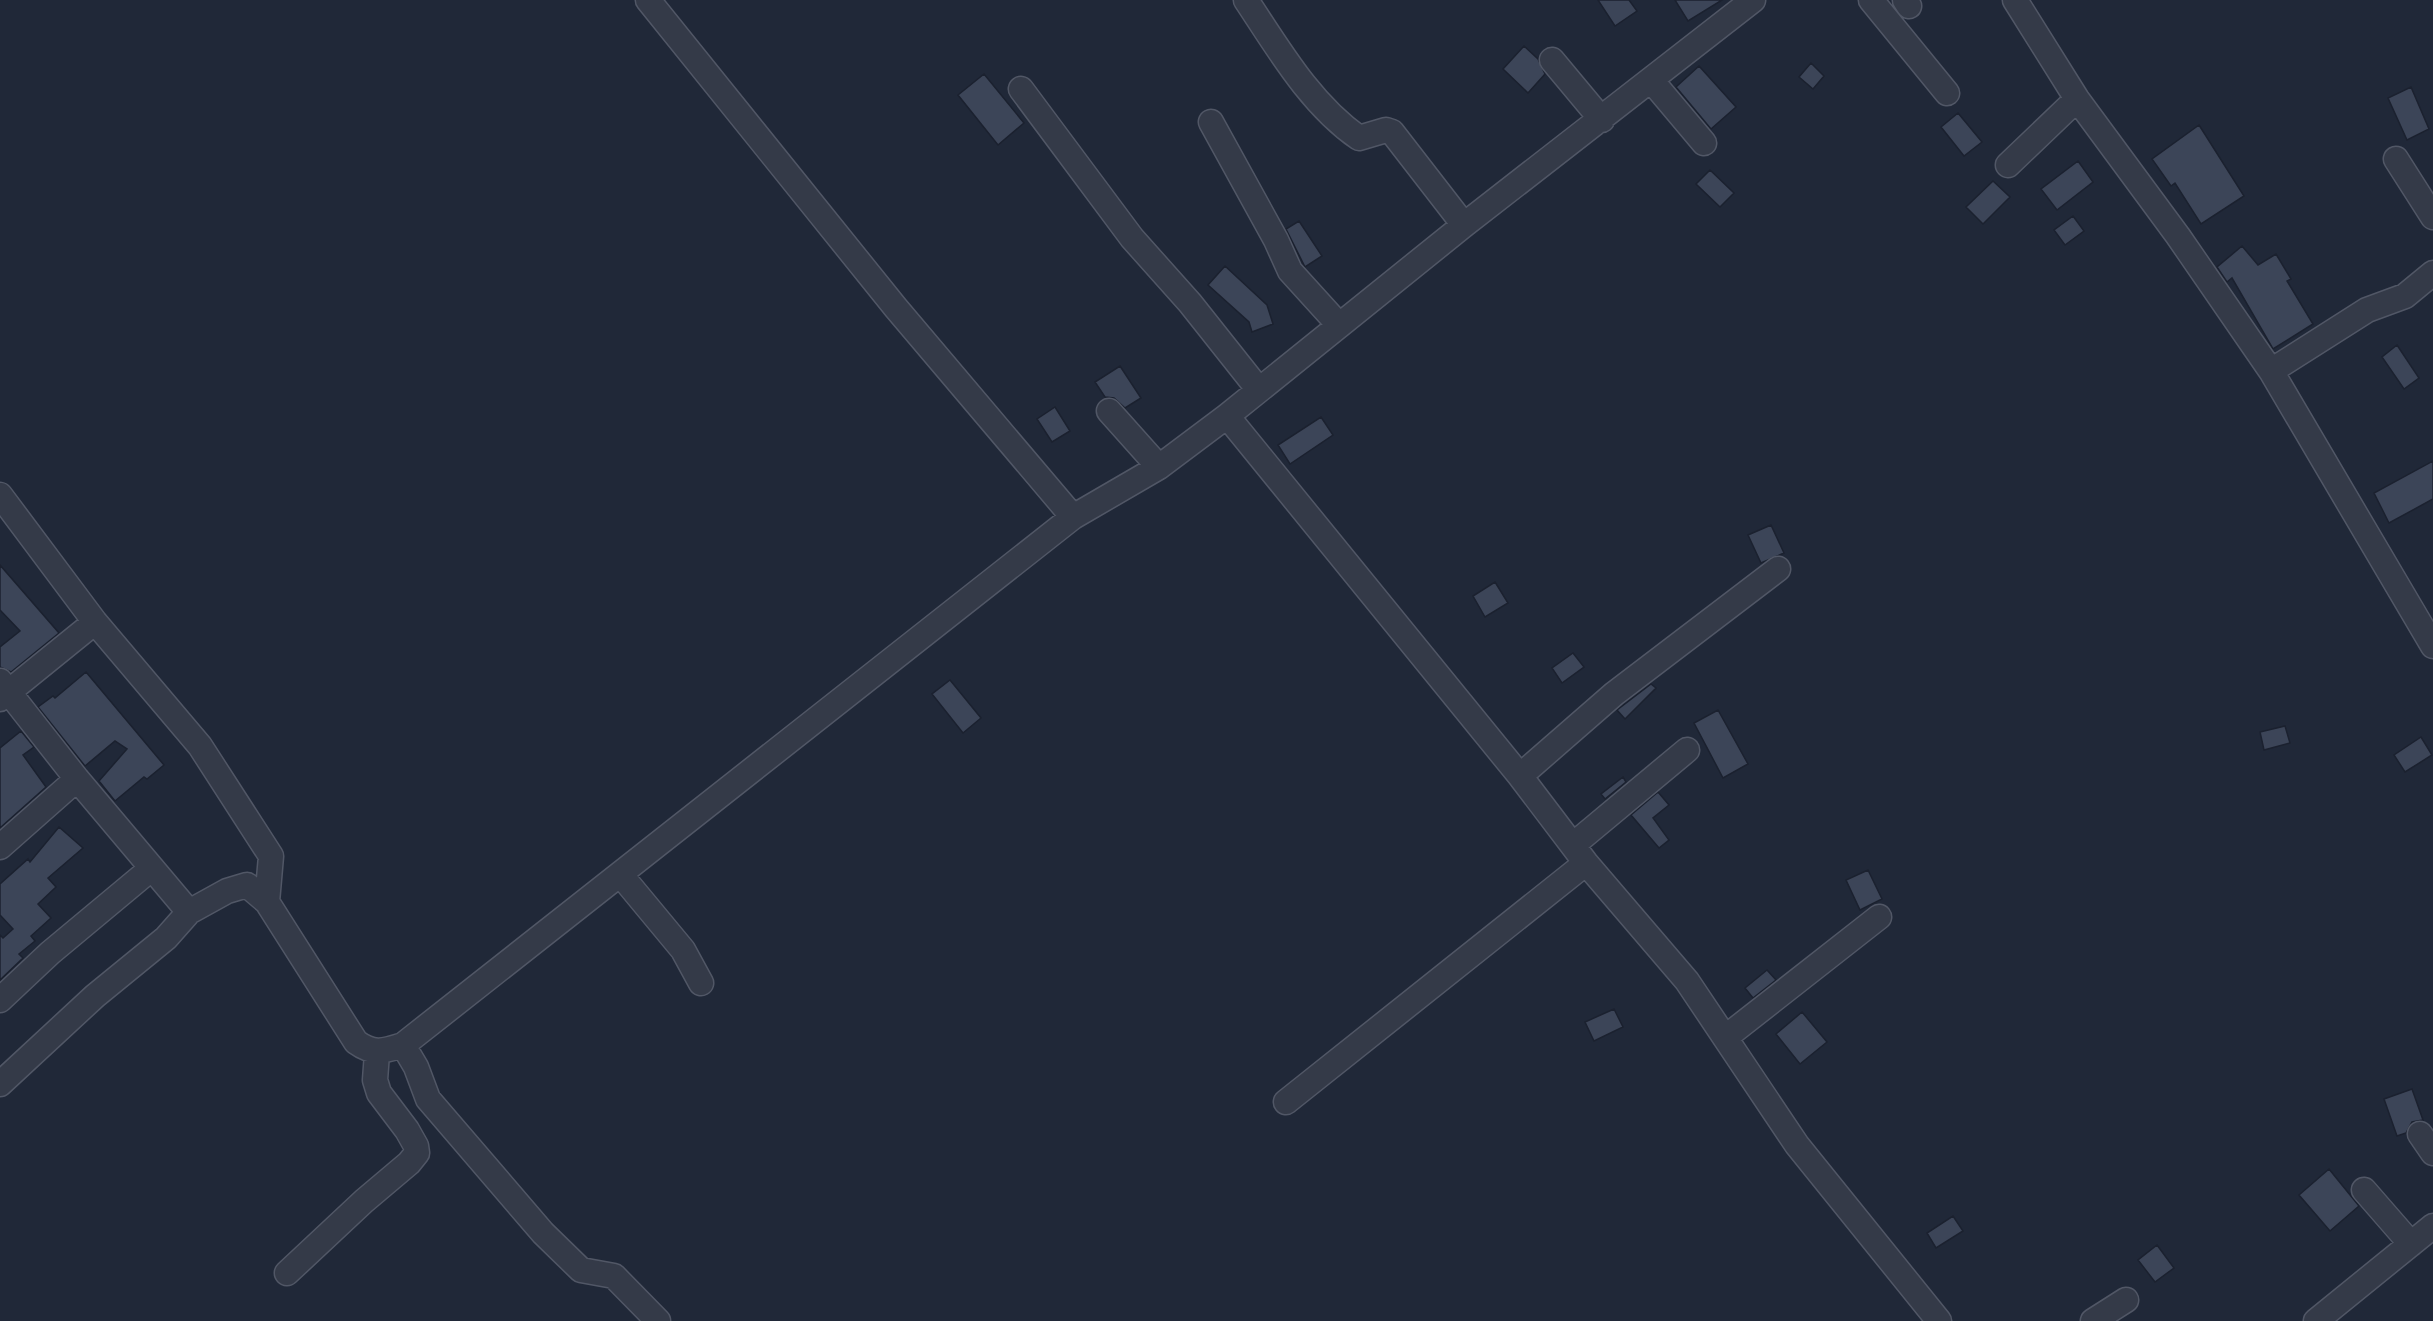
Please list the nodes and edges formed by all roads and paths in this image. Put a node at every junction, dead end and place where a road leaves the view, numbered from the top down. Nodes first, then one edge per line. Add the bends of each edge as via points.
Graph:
1 (648, 0) edge
2 (1246, 0) edge
3 (1753, 0) edge
4 (1871, 0) edge
5 (2015, 0) edge
6 (1552, 60) dead end
7 (1651, 80) junction
8 (1021, 88) dead end
9 (1947, 93) dead end
10 (2077, 99) junction
11 (1602, 120) junction
12 (1211, 122) dead end
13 (1704, 143) dead end
14 (2396, 159) dead end
15 (2008, 165) dead end
16 (2433, 217) edge
17 (1464, 225) junction
18 (2433, 273) edge
19 (1338, 325) junction
20 (2271, 371) junction
21 (1259, 390) junction
22 (1109, 411) dead end
23 (1227, 416) junction
24 (1159, 467) junction
25 (0, 495) edge
26 (1073, 517) junction
27 (1778, 569) dead end
28 (95, 622) junction
29 (2433, 646) edge
30 (3, 691) edge
31 (1687, 750) dead end
32 (1520, 776) junction
33 (77, 780) junction
34 (0, 847) edge
35 (1579, 854) junction
36 (152, 868) junction
37 (620, 874) junction
38 (267, 902) junction
39 (189, 912) junction
40 (1879, 917) dead end
41 (701, 983) dead end
42 (0, 1000) edge
43 (1726, 1037) junction
44 (403, 1045) junction
45 (377, 1053) junction
46 (0, 1084) edge
47 (1286, 1102) dead end
48 (2364, 1190) dead end
49 (2433, 1226) edge
50 (2410, 1245) junction
51 (287, 1273) dead end
52 (2126, 1300) dead end
53 (657, 1321) edge
54 (1939, 1321) edge
55 (2093, 1321) edge
56 (2316, 1321) edge

1 - 26 street via 896,308
2 - 17 street via 1327,112 1359,138 1386,130 1392,132
3 - 7 street
4 - 9 street
5 - 10 street
6 - 11 street
7 - 11 street
7 - 13 street
8 - 21 street via 1131,238 1190,303
10 - 15 street
10 - 20 street
11 - 17 street
12 - 19 street via 1290,271
14 - 16 street
17 - 19 street
18 - 20 street via 2405,296 2367,310
19 - 21 street
20 - 29 street
21 - 23 street
22 - 24 street
23 - 24 street
23 - 32 street
24 - 26 street
25 - 28 street
26 - 37 street
27 - 32 street via 1614,694
28 - 30 street
28 - 38 street via 200,746 271,855
30 - 33 street
31 - 35 street
32 - 35 street
33 - 34 street
33 - 36 street
35 - 43 street via 1687,981
35 - 47 street
36 - 39 street
36 - 42 street
37 - 41 street via 683,950
37 - 44 street
38 - 39 street via 247,885 227,891
38 - 45 street via 347,1030 356,1042
39 - 46 street via 166,938 95,996
40 - 43 street
43 - 54 street via 1797,1145
44 - 45 street
44 - 53 street via 428,1099 543,1233 581,1270 614,1276
45 - 51 street via 375,1080 379,1093 407,1130 417,1153
48 - 50 street
49 - 50 street
50 - 56 street
52 - 55 street

